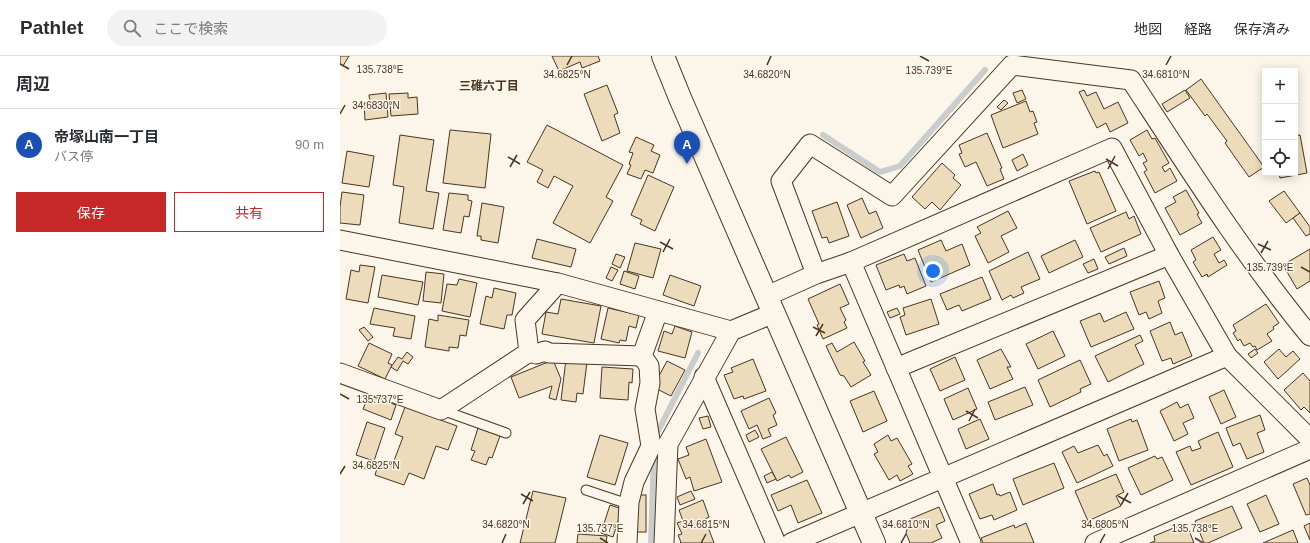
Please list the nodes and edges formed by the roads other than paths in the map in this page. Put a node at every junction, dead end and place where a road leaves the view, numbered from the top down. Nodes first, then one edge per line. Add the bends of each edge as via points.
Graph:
1 (663, 56) edge
2 (1002, 56) edge
3 (994, 86) junction
4 (340, 240) edge
5 (1169, 255) junction
6 (851, 262) junction
7 (816, 274) junction
8 (558, 283) junction
9 (770, 305) junction
10 (658, 312) junction
11 (731, 331) junction
12 (1310, 336) edge
13 (529, 352) junction
14 (642, 356) junction
15 (1227, 356) junction
16 (896, 368) junction
17 (340, 373) edge
18 (704, 376) junction
19 (440, 410) junction
20 (506, 433) dead end
21 (1310, 439) edge
22 (659, 446) junction
23 (1310, 449) edge
24 (943, 477) junction
25 (586, 490) dead end
26 (629, 502) junction
27 (861, 513) junction
28 (627, 543) edge
29 (664, 543) edge
30 (776, 543) edge
31 (791, 543) edge
32 (874, 543) edge
33 (971, 543) edge
34 (1094, 543) edge

1 - 9 street
2 - 3 street
3 - 7 street via 892,196 810,144 781,181
3 - 12 street via 1012,65 1131,80 1212,205
4 - 8 street
5 - 6 street via 1112,148
5 - 15 street
5 - 16 street
6 - 7 street
6 - 16 street
7 - 9 street
8 - 10 street
8 - 13 street via 525,320
9 - 11 street
9 - 27 street
10 - 11 street
10 - 14 street
11 - 18 street
13 - 14 street
13 - 19 street
14 - 22 street via 648,366 650,383 645,409
15 - 21 street
15 - 24 street
16 - 24 street
17 - 19 street
18 - 22 street
18 - 30 street
19 - 20 lane
22 - 26 street via 634,482
22 - 29 street
23 - 34 street
24 - 27 street
24 - 33 street
25 - 26 lane
26 - 28 street
27 - 31 street
27 - 32 street

